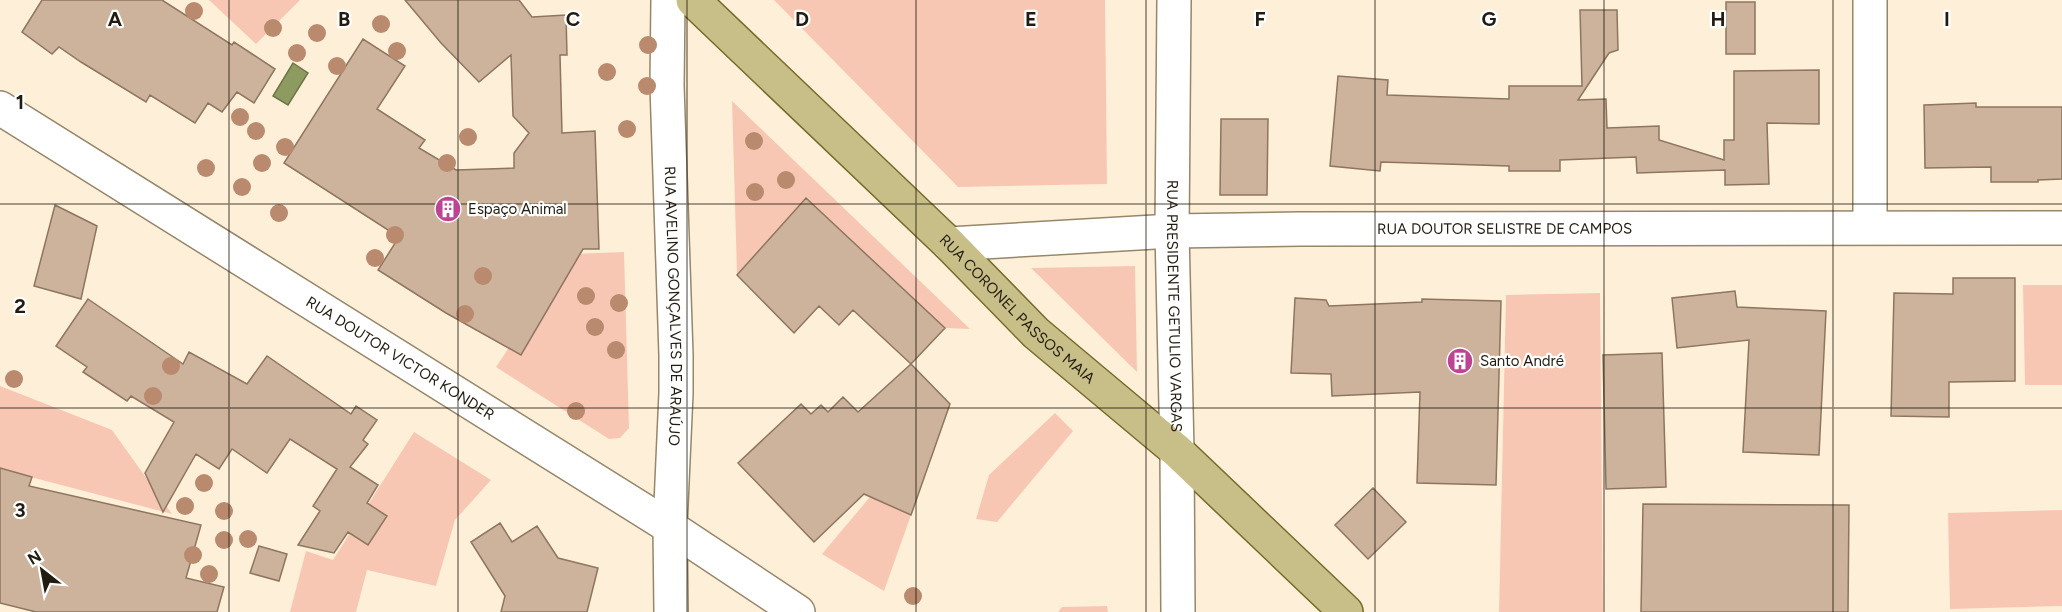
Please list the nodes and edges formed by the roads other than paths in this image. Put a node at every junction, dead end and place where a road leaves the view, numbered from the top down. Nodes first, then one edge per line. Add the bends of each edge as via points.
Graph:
1 (668, 0) edge
2 (693, 0) edge
3 (1174, 0) edge
4 (1870, 0) edge
5 (2, 121) edge
6 (1870, 227) junction
7 (2062, 228) edge
8 (1172, 231) junction
9 (949, 244) junction
10 (1178, 451) junction
11 (670, 527) junction
12 (671, 612) edge
13 (798, 612) edge
14 (1178, 612) edge
15 (1346, 612) edge

1 - 11 street, RUA AVELINO GONÇALVES DE ARAÚJO via 676,393
2 - 9 main road, RUA CORONEL PASSOS MAIA
3 - 8 street, RUA PRESIDENTE GETULIO VARGAS
4 - 6 street
5 - 11 street, RUA DOUTOR VICTOR KONDER via 113,177
6 - 7 street, RUA DOUTOR SELISTRE DE CAMPOS
6 - 8 street, RUA DOUTOR SELISTRE DE CAMPOS
8 - 9 street, RUA DOUTOR SELISTRE DE CAMPOS
8 - 10 street, RUA PRESIDENTE GETULIO VARGAS
9 - 10 main road, RUA CORONEL PASSOS MAIA via 1036,333
10 - 14 street, RUA PRESIDENTE GETULIO VARGAS
10 - 15 main road, RUA CORONEL PASSOS MAIA
11 - 12 street, RUA AVELINO GONÇALVES DE ARAÚJO
11 - 13 street, RUA DOUTOR VICTOR KONDER

